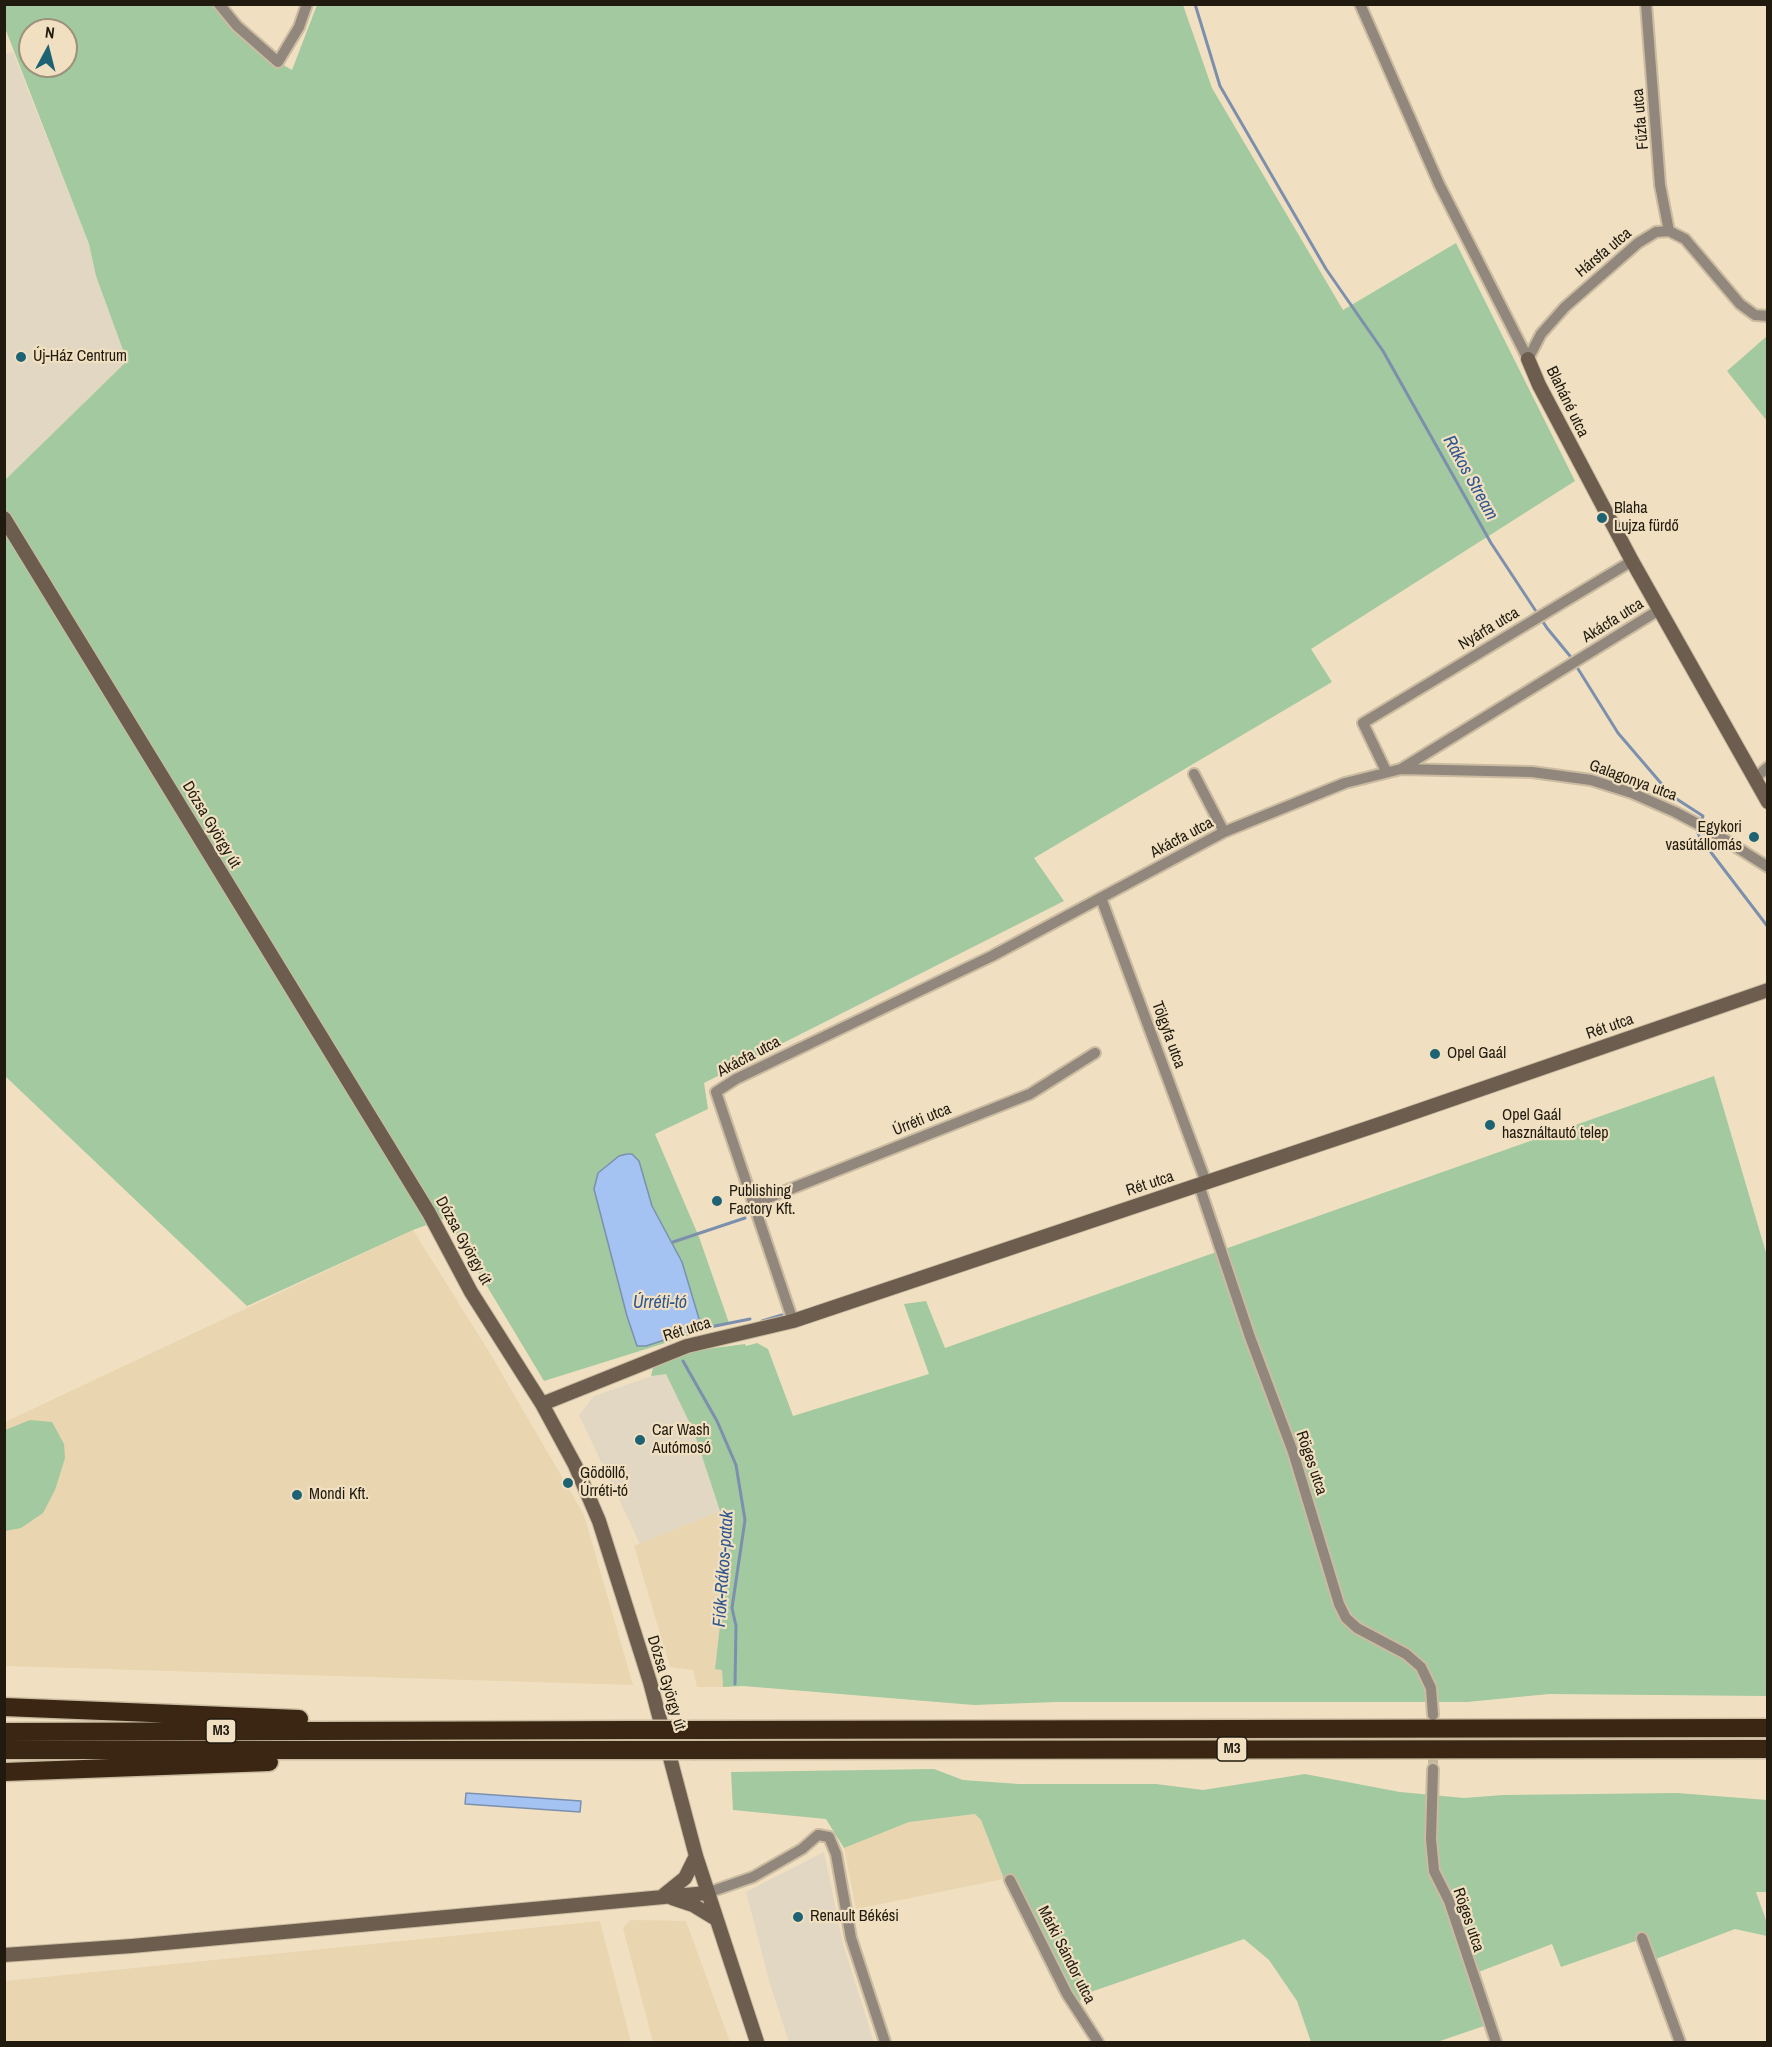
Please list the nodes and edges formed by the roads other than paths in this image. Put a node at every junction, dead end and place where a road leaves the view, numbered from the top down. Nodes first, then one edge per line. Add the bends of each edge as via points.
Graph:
1 (219, 4) edge
2 (307, 4) edge
3 (1360, 4) edge
4 (1646, 4) edge
5 (1669, 231) junction
6 (1766, 319) edge
7 (1528, 359) junction
8 (4, 518) edge
9 (1632, 561) junction
10 (1659, 610) junction
11 (1767, 767) edge
12 (1401, 768) junction
13 (1386, 771) junction
14 (1194, 774) dead end
15 (1754, 779) junction
16 (1767, 802) edge
17 (1224, 832) junction
18 (1767, 867) edge
19 (1101, 898) junction
20 (1767, 990) edge
21 (1095, 1053) dead end
22 (1202, 1183) junction
23 (755, 1203) junction
24 (793, 1322) junction
25 (542, 1404) junction
26 (4, 1707) edge
27 (1433, 1715) tunnel mouth
28 (1767, 1728) edge
29 (438, 1730) junction
30 (4, 1732) edge
31 (414, 1749) junction
32 (1767, 1749) edge
33 (4, 1750) edge
34 (1433, 1769) tunnel mouth
35 (4, 1772) edge
36 (696, 1856) junction
37 (1010, 1880) dead end
38 (707, 1893) junction
39 (664, 1895) junction
40 (716, 1919) junction
41 (1642, 1938) dead end
42 (4, 1955) edge
43 (757, 2043) edge
44 (885, 2043) edge
45 (1098, 2043) edge
46 (1496, 2043) edge
47 (1680, 2043) edge

1 - 2 street via 237,26 279,62
3 - 7 street, Blaháné utca via 1439,184
4 - 5 street, Fűzfa utca via 1660,192
5 - 6 street via 1685,239 1740,304
5 - 7 street, Hársfa utca via 1648,236 1587,286 1541,334
7 - 9 street, Blaháné utca
8 - 25 street, Dózsa György út
9 - 10 street, Blaháné utca
9 - 13 street, Nyárfa utca via 1363,723
10 - 12 street, Akácfa utca
10 - 15 street, Blaháné utca
11 - 15 street
12 - 13 street, Akácfa utca
12 - 18 street, Galagonya utca via 1579,777 1632,793 1700,825
13 - 17 street, Akácfa utca via 1294,801
14 - 17 street
15 - 16 street, Blaháné utca
17 - 19 street, Akácfa utca
19 - 22 street, Tölgyfa utca
19 - 23 street, Akácfa utca via 716,1092
20 - 22 street, Rét utca
21 - 23 street, Úrréti utca via 1030,1094
22 - 24 street, Rét utca
22 - 27 street, Röges utca via 1242,1317 1296,1463 1339,1604 1357,1628 1406,1654 1421,1667 1431,1688
23 - 24 street
24 - 25 street, Rét utca via 687,1346
25 - 36 street, Dózsa György út via 599,1521 650,1682
26 - 29 highway via 338,1720
28 - 29 highway, M3, bridge
29 - 30 highway, M3
31 - 32 highway, M3, bridge
31 - 33 highway, M3
31 - 35 highway via 355,1758
34 - 46 street, Röges utca via 1434,1871 1449,1901
36 - 38 street, Dózsa György út
36 - 39 street via 685,1878
37 - 45 street, Márki Sándor utca via 1063,1986
38 - 39 street
38 - 40 street, Dózsa György út
38 - 44 street via 753,1877 802,1849 818,1835 829,1837 836,1854 851,1938
39 - 40 street via 693,1905
39 - 42 street
40 - 43 street, Dózsa György út
41 - 47 street

